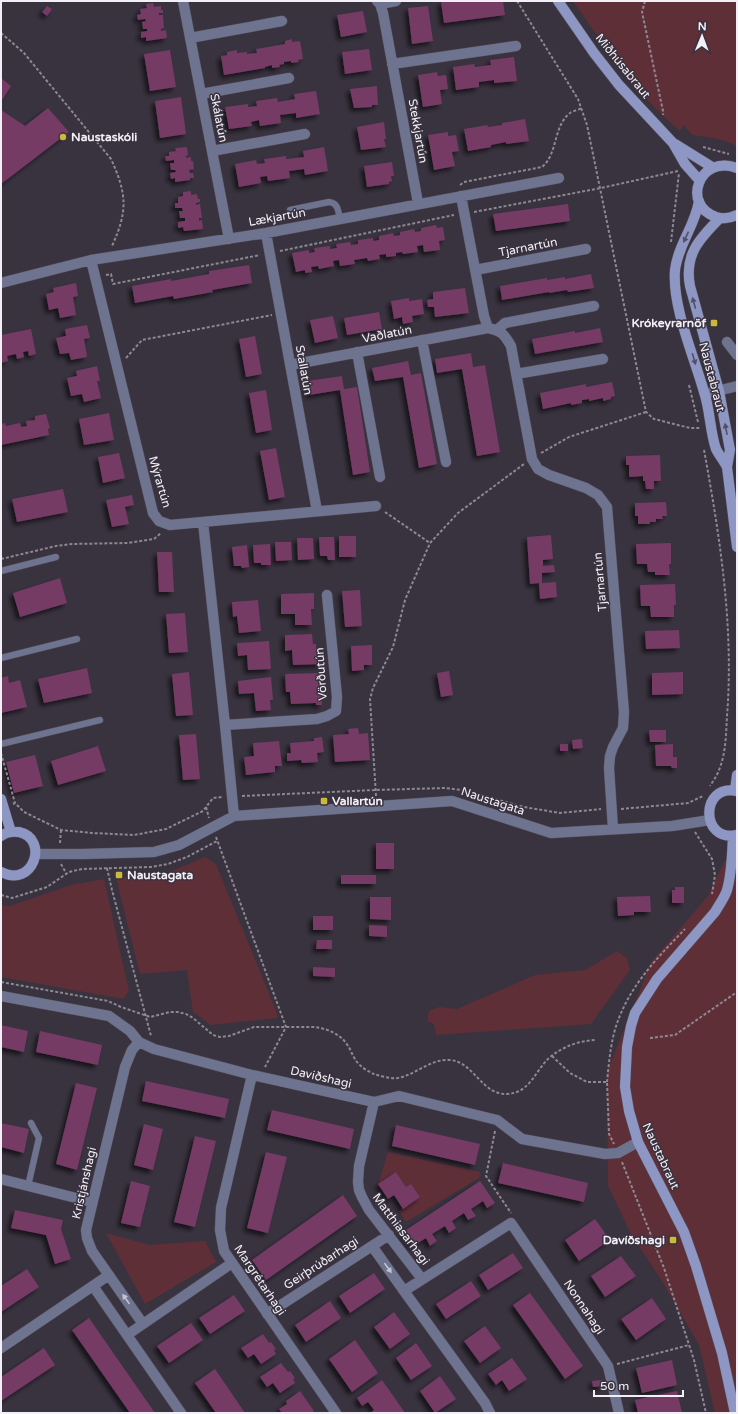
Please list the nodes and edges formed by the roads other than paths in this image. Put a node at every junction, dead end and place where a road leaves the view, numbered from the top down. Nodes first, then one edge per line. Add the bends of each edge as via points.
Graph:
1 (183, 1) edge
2 (396, 1) edge
3 (558, 1) edge
4 (378, 2) edge
5 (282, 21) dead end
6 (190, 38) junction
7 (516, 46) dead end
8 (392, 64) junction
9 (289, 78) dead end
10 (201, 94) junction
11 (305, 134) dead end
12 (673, 143) junction
13 (212, 151) junction
14 (712, 167) junction
15 (737, 168) edge
16 (558, 178) dead end
17 (700, 181) junction
18 (461, 196) junction
19 (699, 201) junction
20 (418, 204) junction
21 (290, 210) dead end
22 (736, 216) edge
23 (720, 218) junction
24 (340, 219) junction
25 (266, 233) junction
26 (229, 239) junction
27 (586, 249) dead end
28 (91, 260) junction
29 (475, 270) junction
30 (1, 283) edge
31 (594, 306) dead end
32 (493, 329) junction
33 (422, 340) junction
34 (727, 342) dead end
35 (357, 352) junction
36 (737, 354) edge
37 (603, 359) dead end
38 (290, 365) junction
39 (516, 374) junction
40 (737, 386) edge
41 (718, 391) junction
42 (705, 394) junction
43 (446, 462) dead end
44 (727, 467) junction
45 (380, 477) dead end
46 (376, 506) road end
47 (317, 511) junction
48 (203, 522) junction
49 (737, 547) edge
50 (56, 558) dead end
51 (1, 571) edge
52 (327, 595) dead end
53 (77, 639) dead end
54 (1, 658) edge
55 (100, 720) dead end
56 (225, 725) junction
57 (1, 744) edge
58 (737, 775) edge
59 (736, 791) edge
60 (2, 803) edge
61 (234, 816) junction
62 (710, 820) junction
63 (613, 830) junction
64 (6, 834) edge
65 (735, 835) edge
66 (36, 854) junction
67 (3, 874) edge
68 (1, 996) edge
69 (139, 1042) junction
70 (256, 1076) junction
71 (374, 1102) junction
72 (31, 1123) dead end
73 (638, 1142) junction
74 (1, 1179) edge
75 (28, 1186) junction
76 (92, 1202) junction
77 (389, 1235) junction
78 (372, 1246) junction
79 (232, 1263) junction
80 (109, 1275) junction
81 (422, 1279) junction
82 (93, 1286) junction
83 (404, 1291) junction
84 (268, 1314) junction
85 (143, 1324) junction
86 (127, 1335) junction
87 (1, 1348) edge
88 (181, 1413) edge
89 (336, 1413) edge
90 (490, 1413) edge
91 (618, 1413) edge
92 (735, 1413) edge

1 - 6 street, Skálatún
2 - 4 street
3 - 12 street, Miðhúsabraut via 619,85
4 - 8 street, Stekkjartún
5 - 6 street
6 - 10 street, Skálatún
7 - 8 street
8 - 20 street, Stekkjartún
9 - 10 street
10 - 13 street, Skálatún
11 - 13 street
12 - 14 street, Miðhúsabraut
12 - 17 street, Miðhúsabraut via 685,164
13 - 26 street, Skálatún
14 - 15 street via 730,165
14 - 17 street
16 - 18 street, Lækjartún
17 - 19 street, Naustabraut
18 - 20 street, Lækjartún
18 - 29 street
19 - 23 street via 707,212
19 -> 42 street, Naustabraut via 697,214 679,251 674,287
20 - 24 street, Lækjartún
21 - 24 lane via 329,202 337,206
22 - 23 street
41 -> 23 street, Naustabraut via 687,273 691,256 704,234
24 - 25 street, Lækjartún
25 - 26 street, Lækjartún
25 - 38 street, Stallatún
26 - 28 street, Lækjartún
27 - 29 street, Tjarnartún
28 - 30 street, Lækjartún
28 - 48 street, Mýrartún via 153,512 160,521 170,525
29 - 32 street via 484,316
31 - 32 street via 505,322
32 - 33 street, Vaðlatún
32 - 39 street via 505,335 511,346
33 - 35 street, Vaðlatún
33 - 43 street
34 - 36 street
35 - 38 street, Vaðlatún
35 - 45 street
37 - 39 street
38 - 47 street, Stallatún
39 - 63 street, Tjarnartún via 532,459 538,469 586,488 598,495 607,507 624,712 623,728 610,756
40 - 41 street
41 - 42 street
44 -> 41 street, Naustabraut via 730,450
42 - 44 street, Naustabraut via 716,448
44 - 49 street, Naustabraut
46 - 47 street, Mýrartún
47 - 48 street, Mýrartún
48 - 56 street
50 - 51 lane
52 - 56 street, Vörðutún via 337,697 336,711 317,719
53 - 54 lane
55 - 57 lane
56 - 61 street
58 - 59 street
59 - 62 street via 720,793 714,798 710,805
60 - 64 street
61 - 63 street, Naustagata via 452,801 551,833
61 - 66 street, Naustagata via 178,845 154,852
62 - 63 street, Naustagata
62 - 65 street via 712,826 721,833
64 - 66 street via 24,834 33,843
65 - 73 street, Naustabraut via 730,878 721,902 657,979 635,1013 625,1066 625,1087
66 - 67 street via 34,863 23,874
68 - 69 street, Daviðshagi via 108,1016 130,1031
69 - 70 street, Daviðshagi via 154,1049
69 - 76 street, Kristjánshagi via 132,1050 125,1066
70 - 71 street, Daviðshagi
70 - 79 street, Margrétarhagi via 221,1208 220,1230 224,1251
71 - 73 street, Daviðshagi via 399,1096 497,1120 522,1139 606,1154 618,1153
71 - 77 street, Matthiasarhagi via 359,1166 358,1182 365,1204
72 - 75 lane via 39,1138
73 - 92 street, Naustabraut via 688,1243 722,1353
74 - 75 street
75 - 76 street
76 - 80 street, Kristjánshagi via 87,1238 92,1251
77 - 78 street, Geirþrúðarhagi
77 - 81 street, Matthiasarhagi
78 -> 83 street
78 - 84 street, Geirþrúðarhagi
79 - 84 street, Margrétarhagi
79 - 85 street
80 - 82 street
85 -> 80 street, Kristjánshagi
81 - 83 street, Matthiasarhagi
81 - 91 street, Nonnahagi via 511,1223 608,1366
82 - 86 street
82 - 87 street
83 - 90 street
84 - 89 street, Margrétarhagi
85 - 86 street
86 - 88 street

